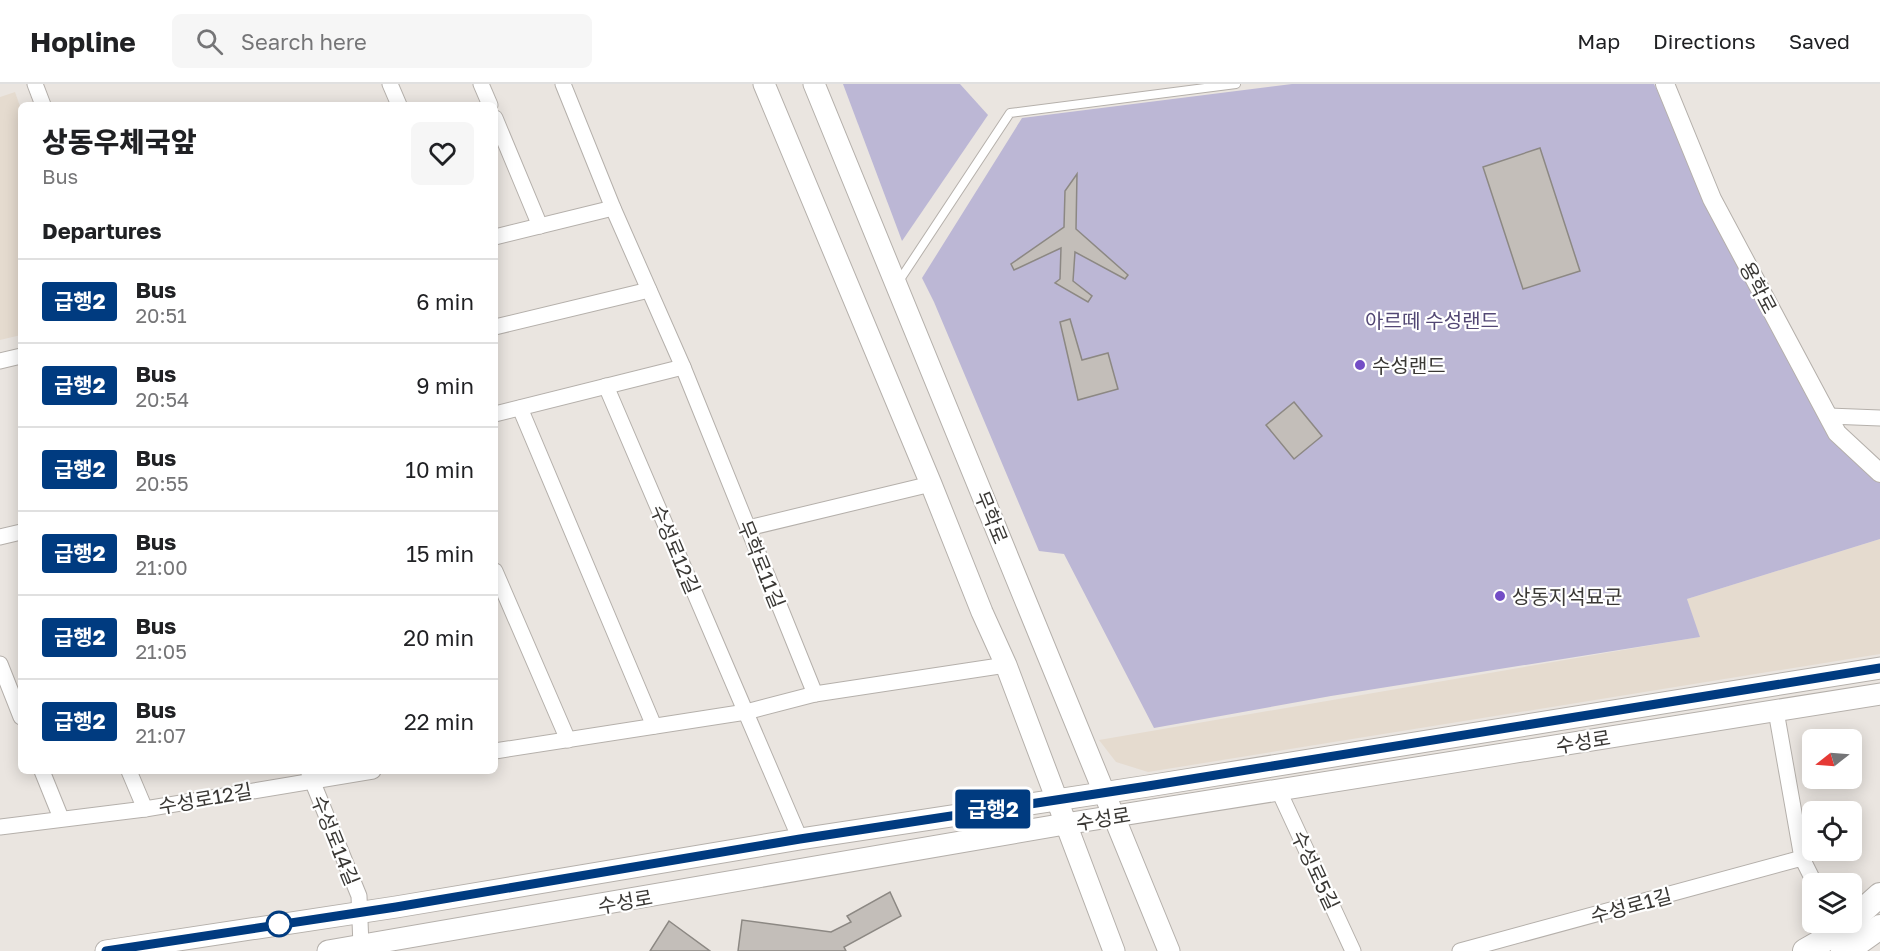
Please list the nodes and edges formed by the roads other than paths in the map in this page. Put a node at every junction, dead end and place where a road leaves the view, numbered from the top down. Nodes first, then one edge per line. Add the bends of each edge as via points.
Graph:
1 (35, 84) edge
2 (390, 84) edge
3 (481, 84) edge
4 (563, 84) edge
5 (764, 84) edge
6 (814, 84) edge
7 (1236, 84) edge
8 (1665, 84) edge
9 (42, 102) edge
10 (398, 102) edge
11 (489, 102) edge
12 (498, 125) edge
13 (613, 208) junction
14 (540, 226) junction
15 (498, 236) edge
16 (897, 285) junction
17 (649, 290) junction
18 (498, 326) edge
19 (18, 357) edge
20 (0, 361) edge
21 (683, 368) junction
22 (606, 386) junction
23 (520, 408) junction
24 (498, 413) edge
25 (1829, 416) junction
26 (1880, 418) edge
27 (1880, 473) edge
28 (931, 484) junction
29 (748, 528) junction
30 (18, 533) edge
31 (0, 537) edge
32 (498, 578) edge
33 (0, 664) edge
34 (1006, 665) junction
35 (1880, 668) edge
36 (815, 694) junction
37 (1880, 694) edge
38 (18, 709) edge
39 (1776, 711) junction
40 (746, 712) junction
41 (654, 726) junction
42 (568, 740) junction
43 (498, 751) edge
44 (43, 774) edge
45 (130, 774) edge
46 (325, 774) edge
47 (309, 775) edge
48 (1278, 789) junction
49 (1103, 793) junction
50 (1056, 800) junction
51 (145, 808) junction
52 (1112, 816) junction
53 (61, 818) junction
54 (1065, 824) junction
55 (0, 827) edge
56 (800, 839) junction
57 (1802, 858) joint
58 (1880, 895) edge
59 (359, 912) junction
60 (1862, 912) edge
61 (1880, 927) edge
62 (1837, 933) edge
63 (1849, 933) edge
64 (361, 946) junction
65 (106, 951) edge
66 (328, 951) edge
67 (1114, 951) edge
68 (1169, 951) edge
69 (1353, 951) edge
70 (1460, 951) edge
71 (1805, 951) edge

1 - 9 street
2 - 10 street
3 - 11 street
4 - 13 street, 무학로11길
5 - 28 main road
6 - 16 main road, 무학로
7 - 16 lane via 1010,113
8 - 25 street, 용학로 via 1712,199
12 - 14 street
13 - 14 street
13 - 17 street, 무학로11길
14 - 15 street
16 - 49 main road, 무학로
17 - 18 street
17 - 21 street, 무학로11길
19 - 20 street
21 - 22 street
21 - 29 street, 무학로11길
22 - 23 street
22 - 40 street, 수성로12길
23 - 24 street
23 - 41 street
25 - 26 street
25 - 27 street, 용학로 via 1837,433
28 - 29 street
28 - 34 main road
29 - 36 street, 무학로11길
30 - 31 street
32 - 42 street
33 - 38 street
34 - 36 street
34 - 50 main road
35 - 49 main road, 수성로
36 - 40 street
37 - 39 main road, 수성로
39 - 48 main road, 수성로
39 - 57 street
40 - 41 street
40 - 56 street, 수성로12길
41 - 42 street
42 - 43 street
44 - 53 street
45 - 51 street, 수성로12길
46 - 47 street, 수성로12길
47 - 51 street, 수성로12길
47 - 59 street, 수성로14길 via 359,896
48 - 52 main road, 수성로
48 - 69 street, 수성로5길
49 - 50 main road, 수성로
49 - 52 main road, 무학로
50 - 54 main road
50 - 56 main road, 수성로
51 - 53 street, 수성로12길
52 - 54 main road, 수성로
52 - 68 main road, 무학로
53 - 55 street, 수성로12길
54 - 64 main road, 수성로
54 - 67 main road
56 - 59 main road, 수성로
57 - 70 street, 수성로1길
58 - 60 main road
59 - 64 street, 수성로14길
59 - 65 main road, 수성로
61 - 63 main road via 1859,942
62 - 71 main road
64 - 66 main road, 수성로

